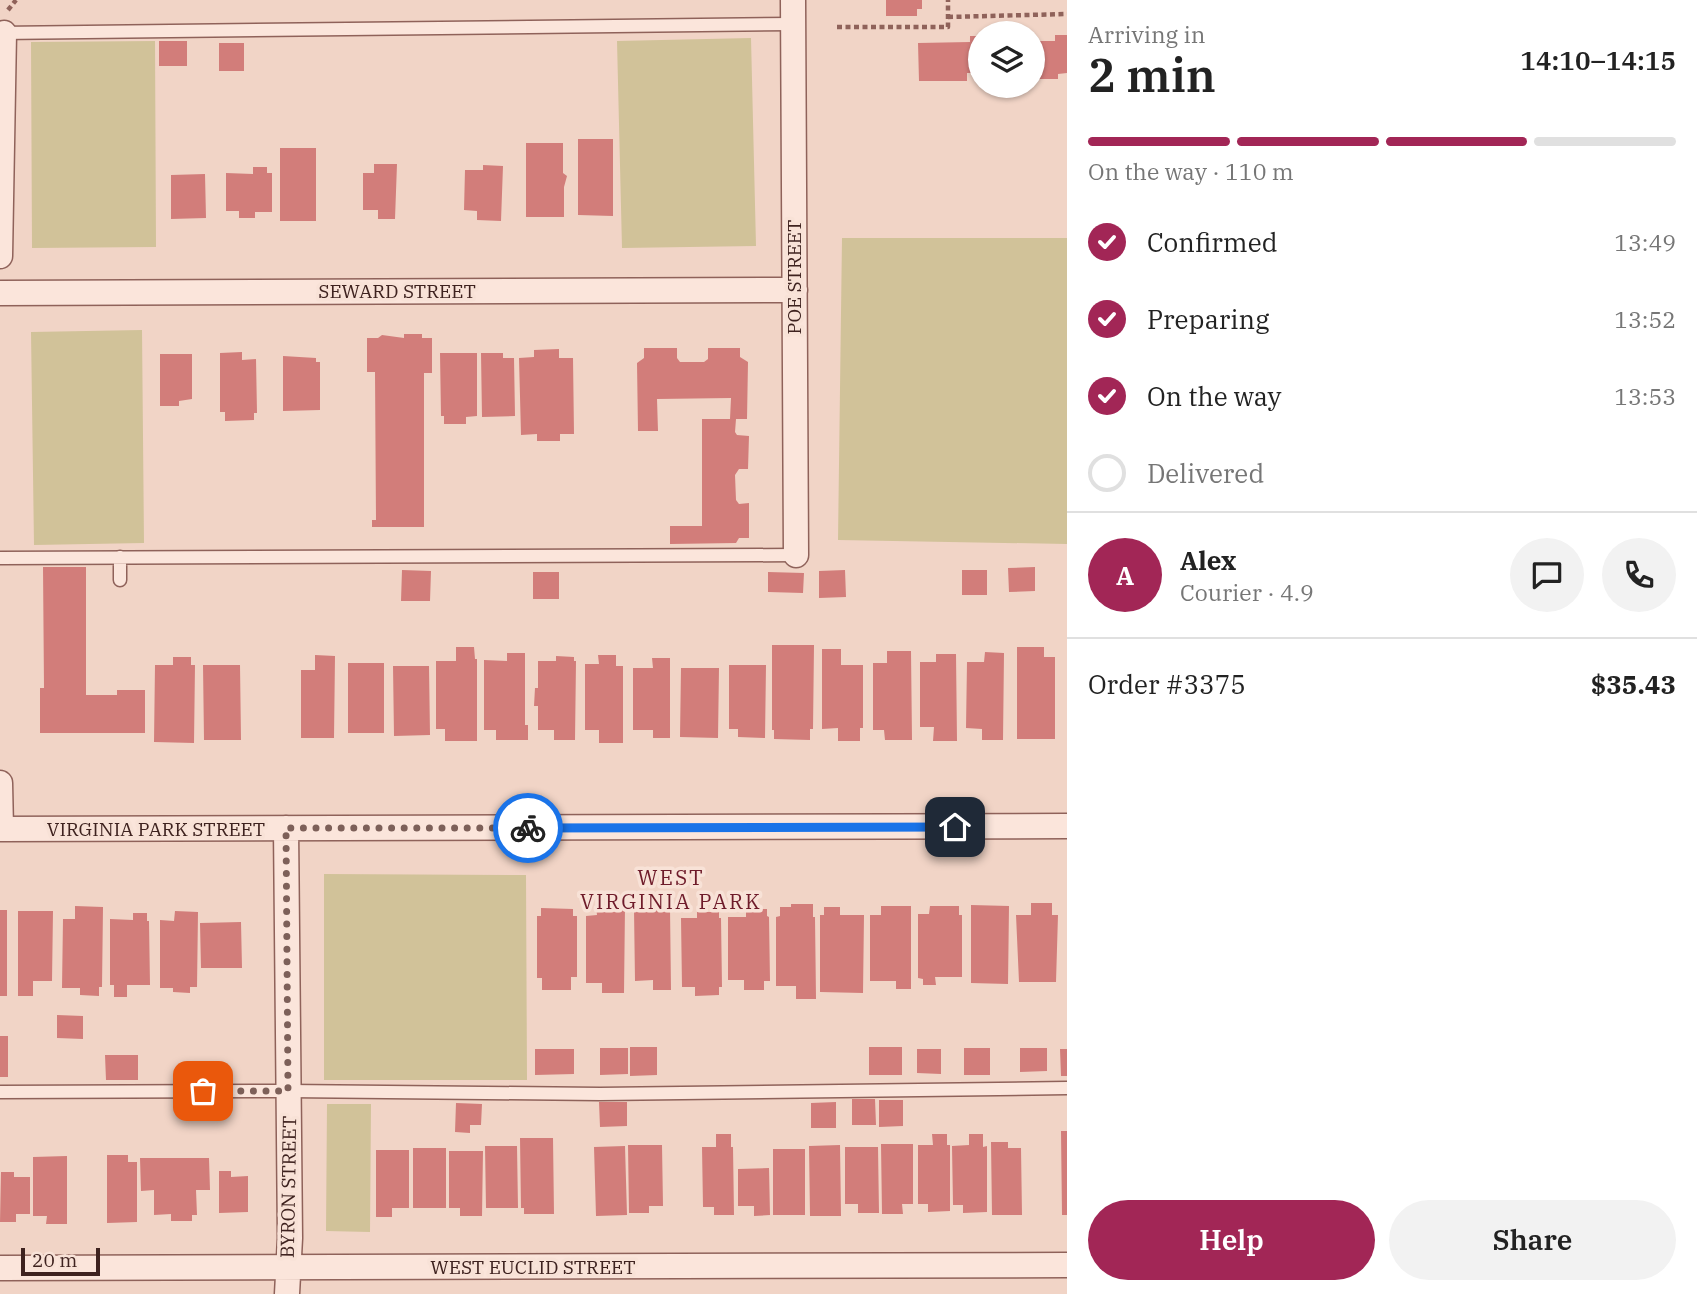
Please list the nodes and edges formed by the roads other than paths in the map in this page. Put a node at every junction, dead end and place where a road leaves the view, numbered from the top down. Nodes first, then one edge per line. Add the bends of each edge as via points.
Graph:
1 (793, 12) edge
2 (2, 33) edge
3 (0, 256) edge
4 (795, 290) junction
5 (0, 293) edge
6 (796, 555) joint
7 (120, 557) junction
8 (0, 558) edge
9 (120, 580) dead end
10 (0, 783) edge
11 (1067, 826) edge
12 (286, 828) junction
13 (0, 829) edge
14 (1067, 1088) edge
15 (288, 1091) junction
16 (0, 1092) edge
17 (1067, 1265) edge
18 (287, 1267) junction
19 (0, 1268) edge
20 (287, 1294) edge

1 - 2 lane
1 - 4 street, POE STREET
2 - 3 street
4 - 5 street, SEWARD STREET
4 - 6 street, POE STREET
6 - 7 lane
7 - 8 lane
7 - 9 lane
10 - 13 street
11 - 12 street, VIRGINIA PARK STREET
12 - 13 street, VIRGINIA PARK STREET
12 - 15 street, BYRON STREET
14 - 15 lane via 611,1094
15 - 16 lane
15 - 18 street, BYRON STREET
17 - 18 street, WEST EUCLID STREET
18 - 19 street, WEST EUCLID STREET
18 - 20 street, BYRON STREET

